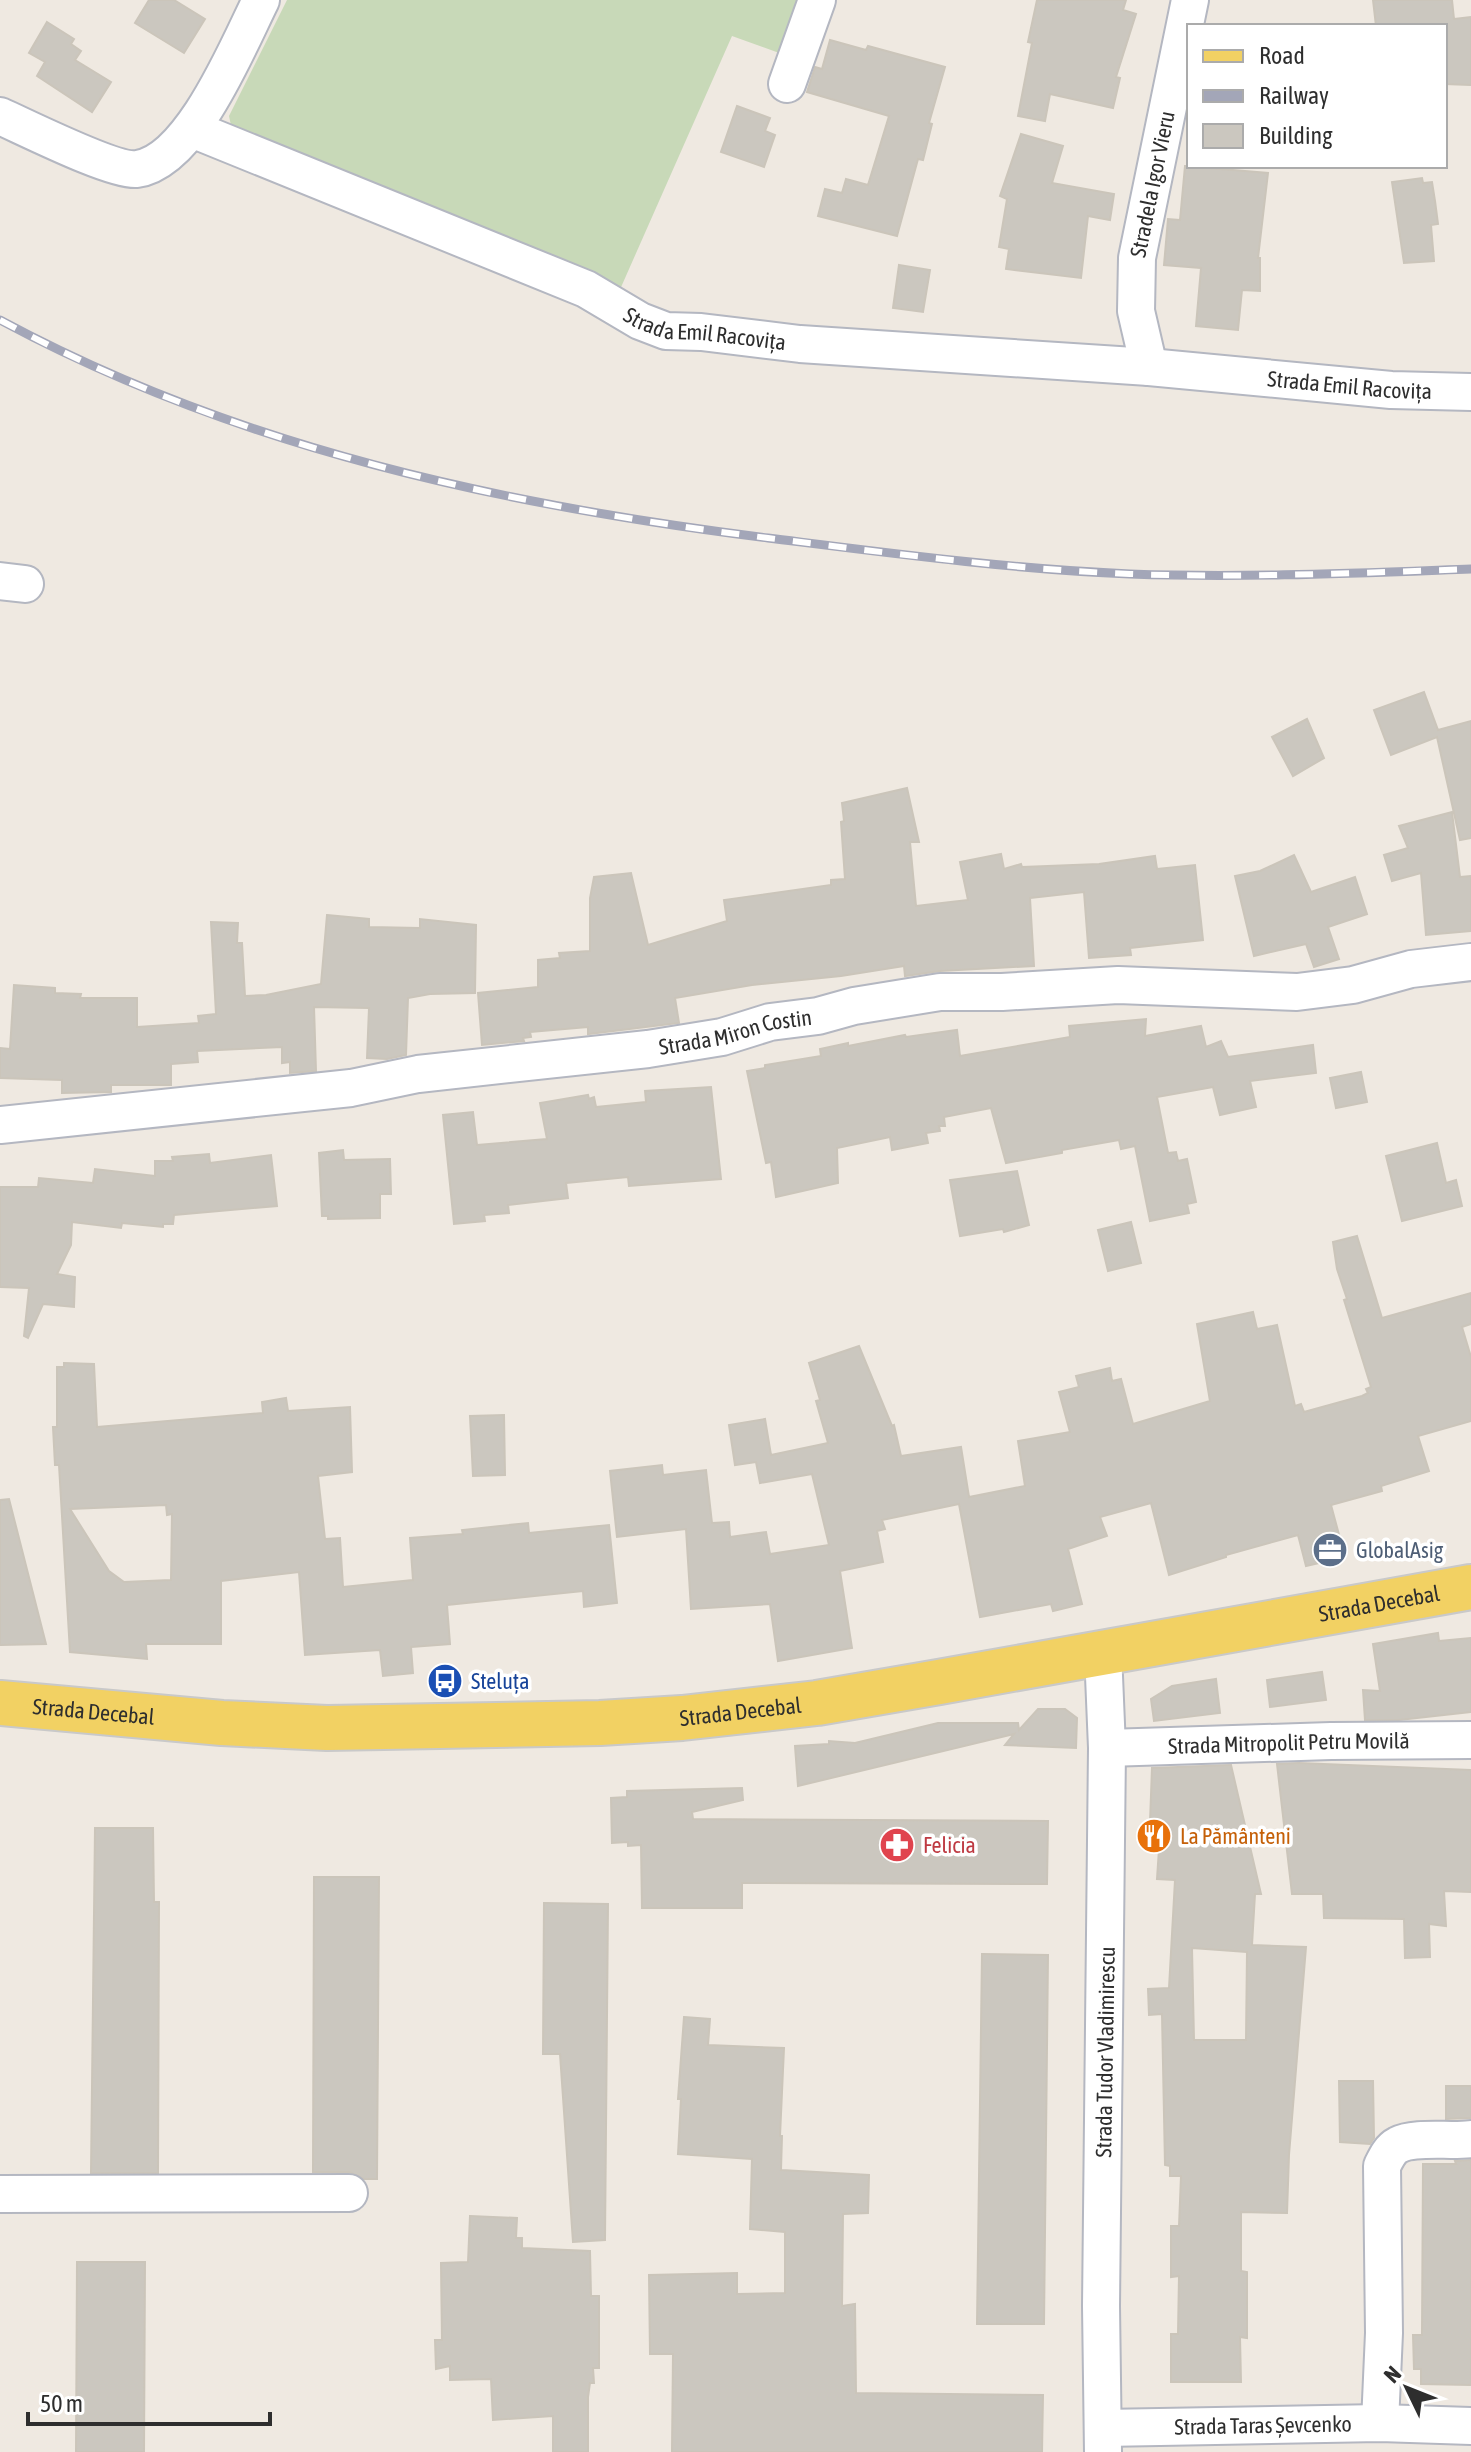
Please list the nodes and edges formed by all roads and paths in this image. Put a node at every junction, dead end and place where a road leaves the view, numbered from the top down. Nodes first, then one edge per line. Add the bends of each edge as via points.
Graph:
1 (261, 0) edge
2 (817, 0) edge
3 (1190, 0) edge
4 (787, 84) dead end
5 (0, 116) edge
6 (192, 129) junction
7 (1149, 367) junction
8 (1471, 392) edge
9 (1471, 962) edge
10 (0, 1125) edge
11 (1471, 1587) edge
12 (1103, 1652) junction
13 (0, 1703) edge
14 (1471, 1740) edge
15 (1107, 1748) junction
16 (1471, 2139) edge
17 (349, 2193) dead end
18 (0, 2194) edge
19 (1380, 2423) junction
20 (1471, 2426) edge
21 (1103, 2440) edge

1 - 6 street
2 - 4 street
3 - 7 street, Stradela Igor Vieru via 1137,258 1136,311
5 - 6 street via 101,161 136,169 164,158
6 - 7 street, Strada Emil Racovița via 586,289 666,331
7 - 8 street, Strada Emil Racovița via 1391,390
9 - 10 street, Strada Miron Costin via 1297,992 1118,985 940,992 648,1049 418,1074 351,1088
11 - 12 main road, Strada Decebal
12 - 13 main road, Strada Decebal via 817,1703 600,1723 327,1728
12 - 15 street, Strada Tudor Vladimirescu
14 - 15 street, Strada Mitropolit Petru Movilă
15 - 21 street, Strada Tudor Vladimirescu
16 - 19 street via 1397,2145 1382,2166
17 - 18 street
19 - 20 street, Strada Taras Șevcenko
19 - 21 street, Strada Taras Șevcenko

